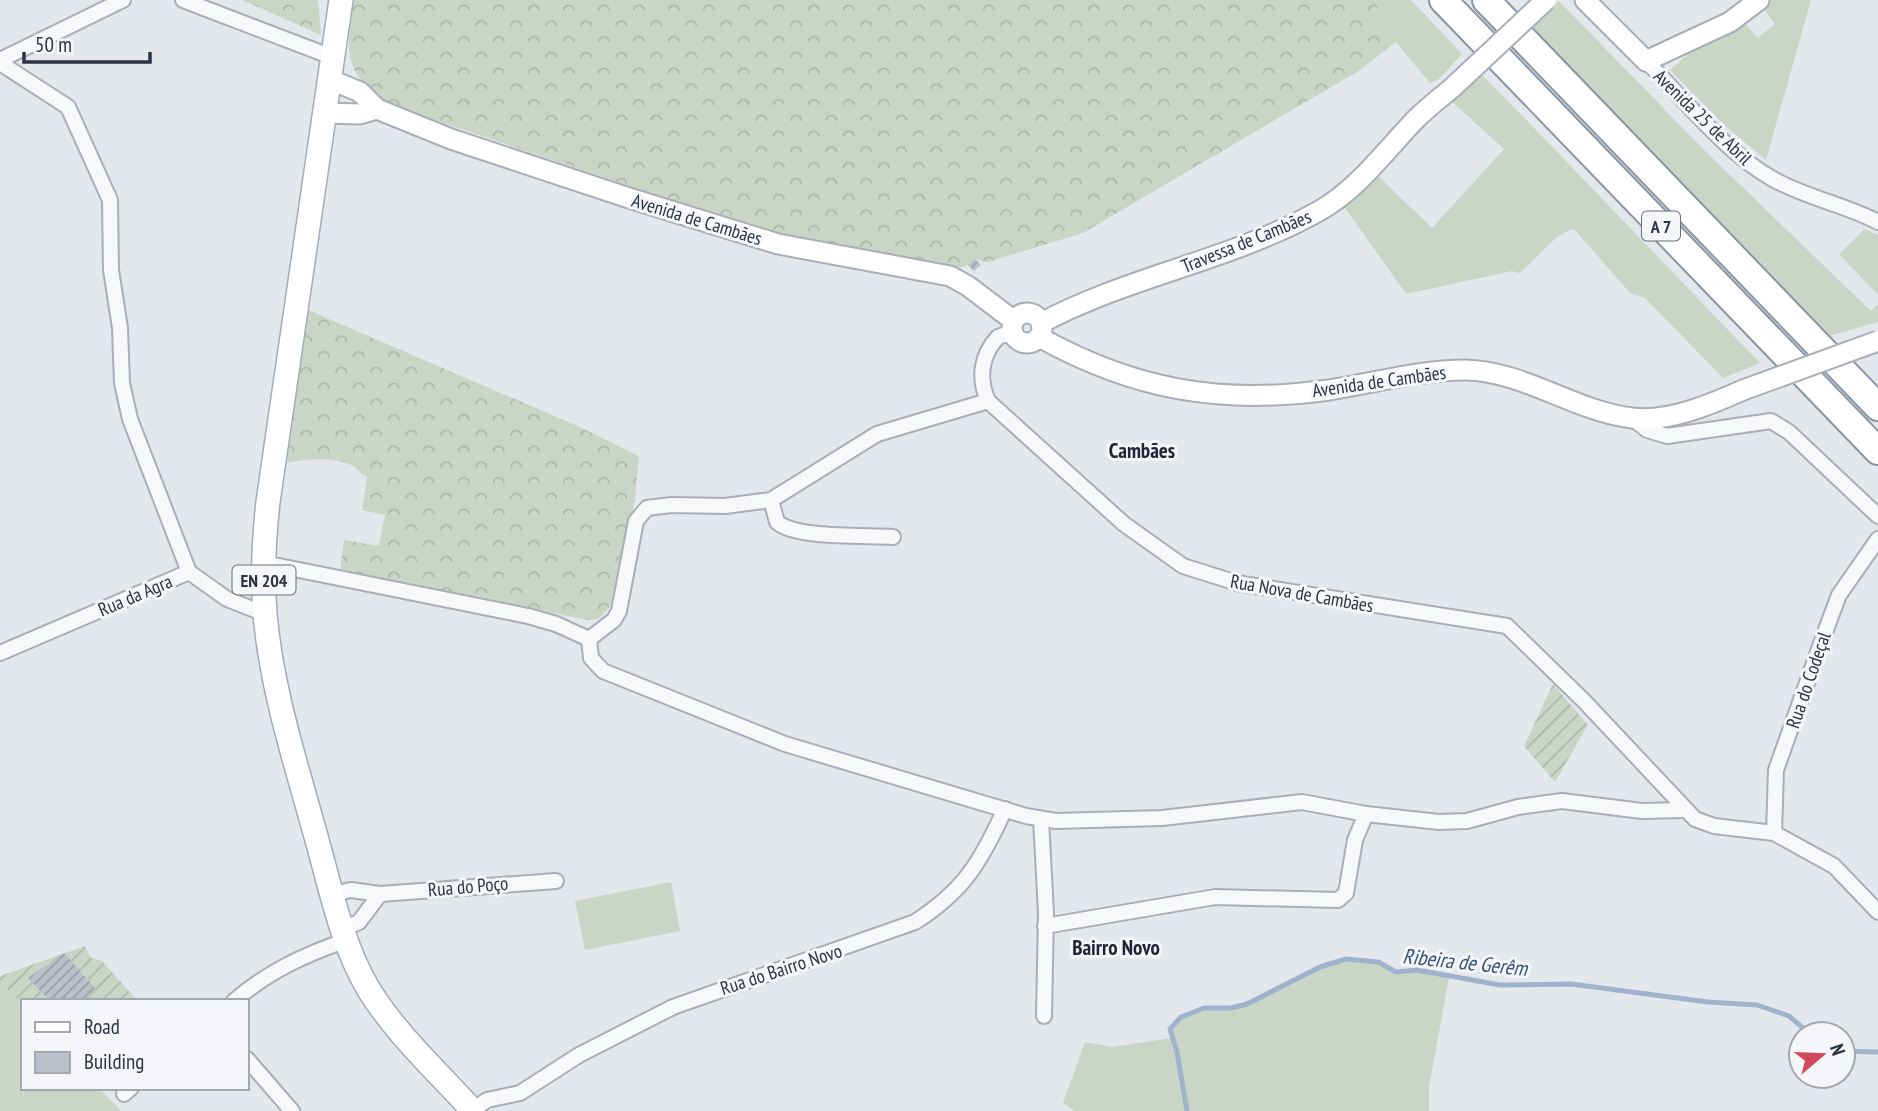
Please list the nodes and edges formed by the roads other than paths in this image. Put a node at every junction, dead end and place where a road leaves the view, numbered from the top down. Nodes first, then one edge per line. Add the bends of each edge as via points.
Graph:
1 (123, 0) edge
2 (183, 0) edge
3 (341, 0) edge
4 (1443, 0) edge
5 (1486, 0) edge
6 (1546, 0) edge
7 (1585, 0) edge
8 (1759, 0) edge
9 (0, 61) edge
10 (1646, 61) junction
11 (330, 68) junction
12 (377, 109) junction
13 (324, 113) junction
14 (1878, 222) edge
15 (1014, 327) junction
16 (1040, 330) junction
17 (1878, 341) edge
18 (988, 401) junction
19 (1878, 407) edge
20 (1633, 419) junction
21 (1878, 451) edge
22 (771, 500) junction
23 (1878, 516) edge
24 (893, 537) dead end
25 (1878, 539) edge
26 (264, 563) junction
27 (189, 572) junction
28 (265, 614) junction
29 (589, 639) junction
30 (0, 653) edge
31 (1005, 809) junction
32 (1685, 810) junction
33 (1366, 814) junction
34 (1041, 819) junction
35 (1774, 833) junction
36 (556, 881) dead end
37 (332, 894) junction
38 (380, 894) junction
39 (1878, 912) edge
40 (1045, 926) junction
41 (345, 935) junction
42 (236, 999) edge
43 (1044, 1016) dead end
44 (248, 1060) edge
45 (520, 1093) junction
46 (292, 1111) edge
47 (472, 1111) edge
48 (510, 1111) edge

1 - 9 street
2 - 11 street
3 - 11 main road, EN 204
4 - 21 highway, A 7
5 - 19 highway, A 7
6 - 16 street, Travessa de Cambães, bridge via 1418,116 1355,184 1321,210 1285,228 1092,299
7 - 10 street, Avenida 25 de Abril
8 - 10 street via 1730,22
9 - 27 street via 68,107 110,200 111,270 122,383 130,419
10 - 14 street, Avenida 25 de Abril via 1745,160 1770,178
11 - 12 street, Avenida de Cambães
11 - 13 main road, EN 204
12 - 13 street, Avenida de Cambães via 360,114
12 - 15 street, Avenida de Cambães via 451,139 778,244 950,276
13 - 26 main road, EN 204 via 268,502
15 - 16 street, Avenida de Cambães via 1021,315 1031,314
15 - 18 street via 998,337 986,356 982,384
16 - 20 street, Avenida de Cambães via 1072,356 1176,391 1284,394 1466,370 1509,377
17 - 20 street, Avenida de Cambães, bridge via 1715,402
18 - 22 street via 877,434
18 - 32 street, Rua Nova de Cambães via 1124,524 1183,566 1237,583 1507,626
20 - 23 street via 1647,430 1667,436 1771,421 1789,432
22 - 24 street via 777,522 785,527
22 - 29 street via 647,508 636,521 619,611
25 - 35 street, Rua do Codeçal via 1839,595 1776,770
26 - 28 main road, EN 204
26 - 29 street via 528,616
27 - 28 street, Rua da Agra via 227,599
27 - 30 street, Rua da Agra
28 - 37 main road, EN 204 via 277,682
29 - 31 street via 591,658 603,671 704,714 785,744
31 - 34 street
31 - 45 street, Rua do Bairro Novo via 965,882 915,922 673,1007 579,1055
32 - 33 street via 1642,811 1562,801 1467,821
32 - 35 street via 1704,824
33 - 34 street via 1290,802 1118,821
33 - 40 street via 1355,839 1346,893 1338,900 1215,897
34 - 40 street
35 - 39 street via 1834,866
36 - 38 street, Rua do Poço
37 - 38 street, Rua do Poço via 351,890
37 - 41 main road, EN 204
38 - 41 street
40 - 43 street
41 - 42 street via 257,981
41 - 47 main road, EN 204 via 371,992
44 - 46 street
45 - 47 street via 487,1100
45 - 48 street

